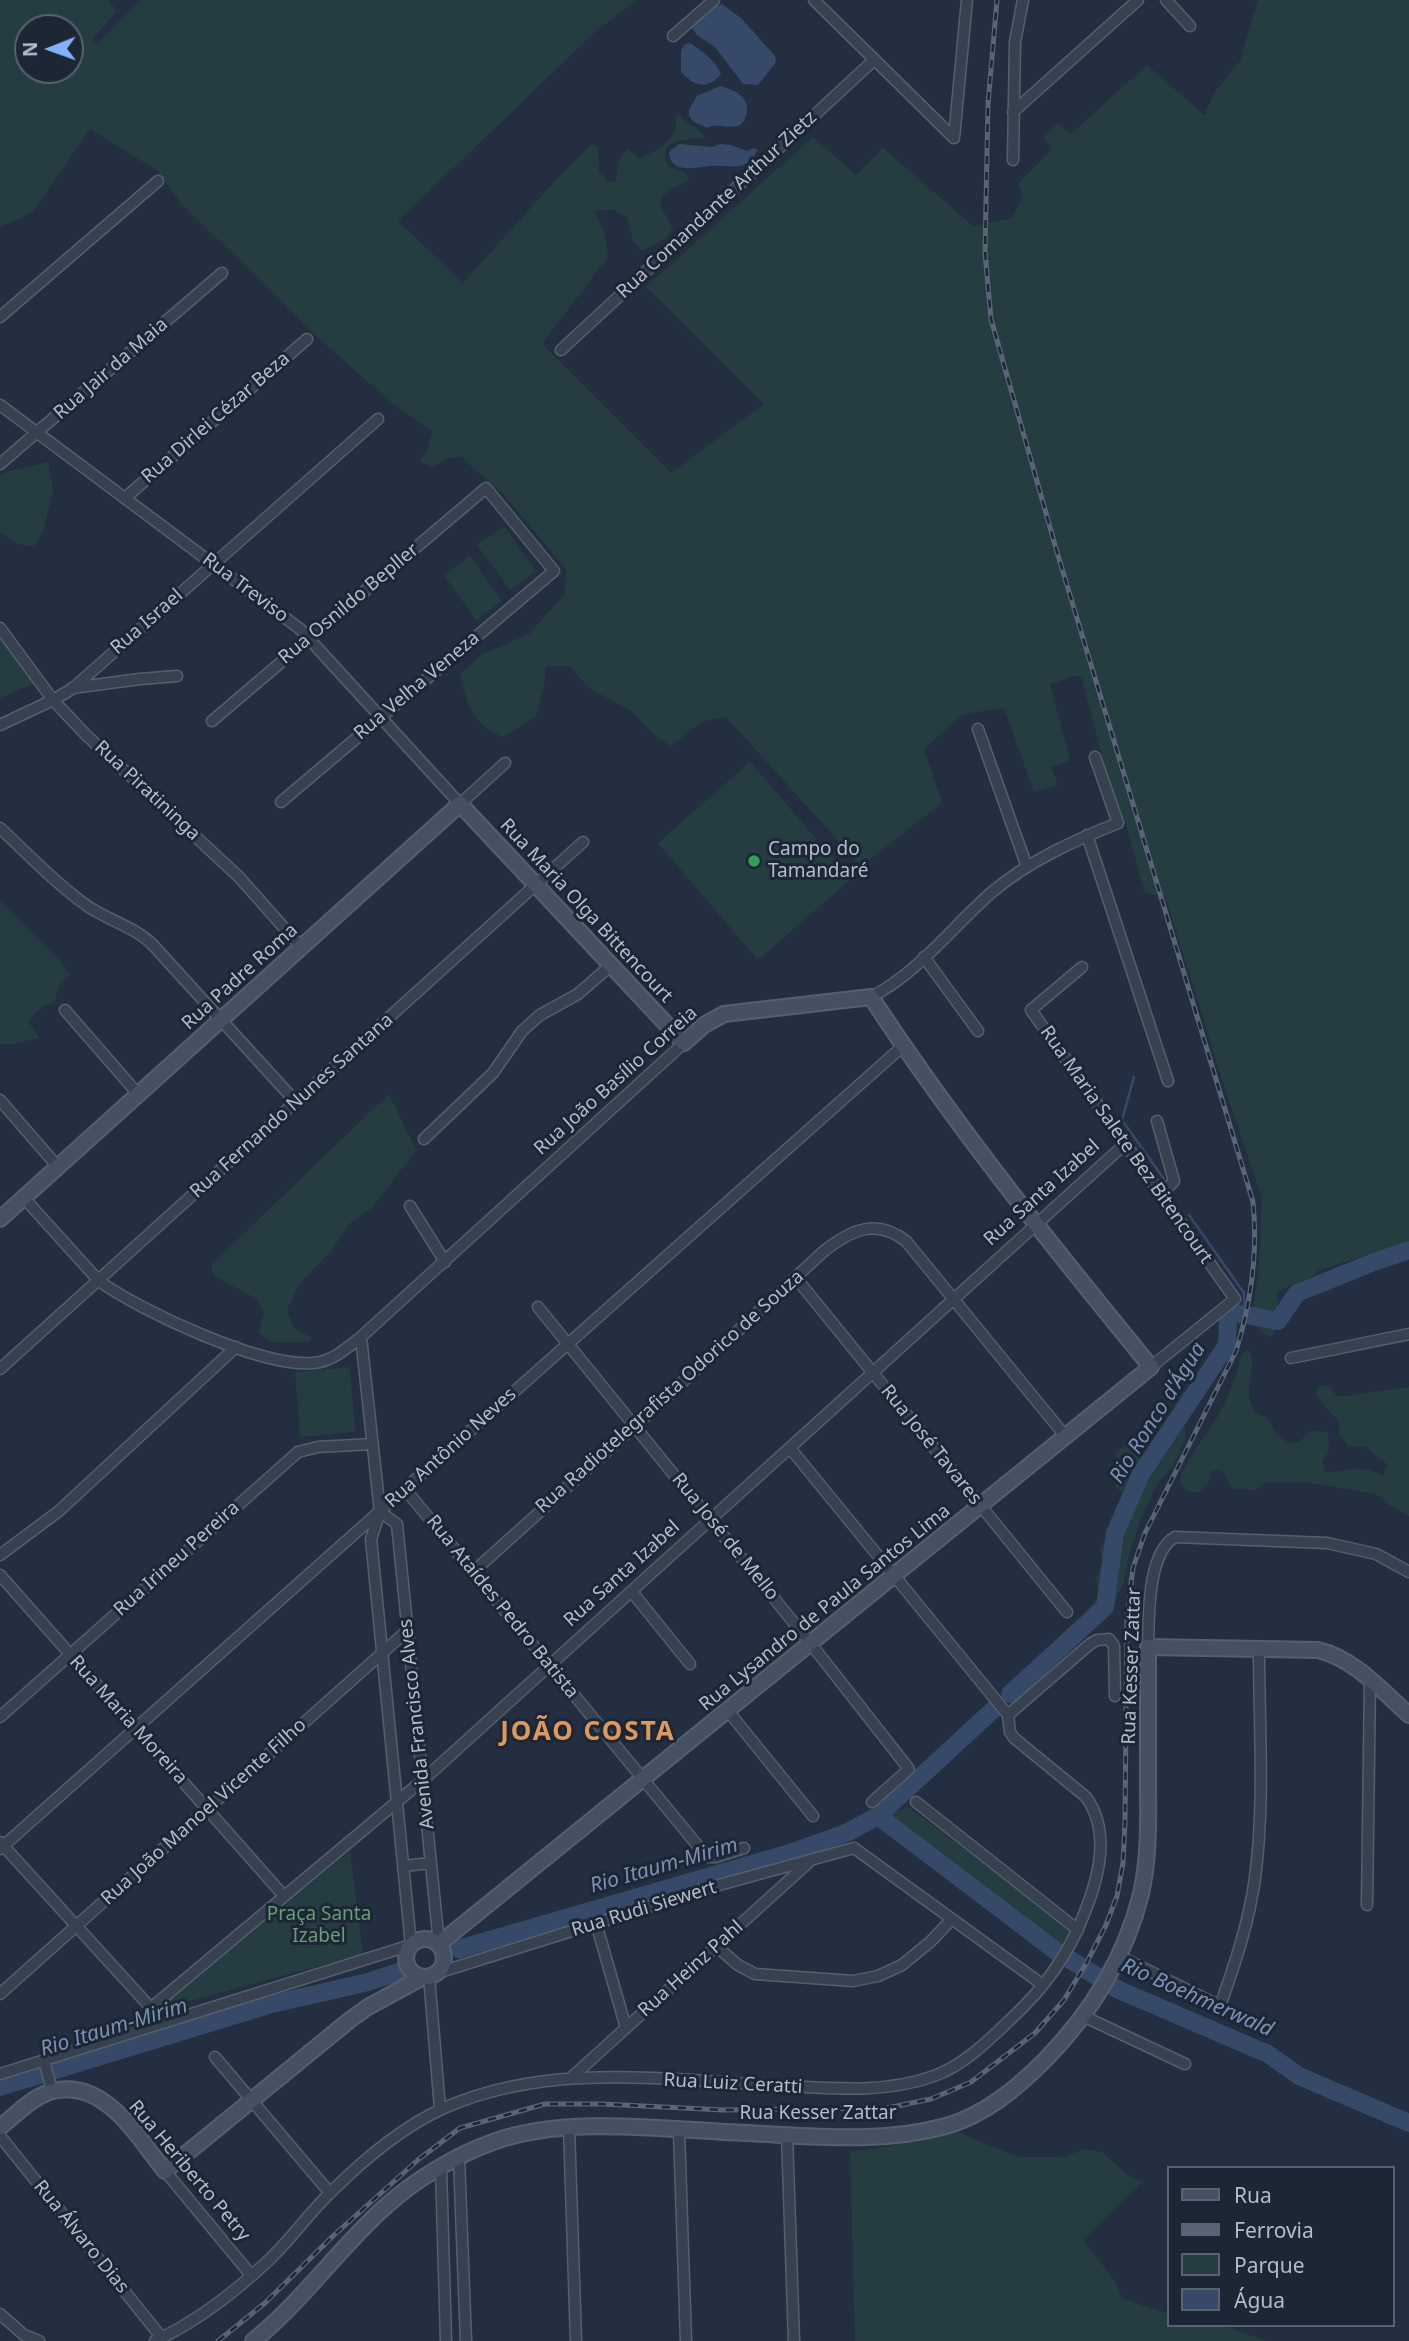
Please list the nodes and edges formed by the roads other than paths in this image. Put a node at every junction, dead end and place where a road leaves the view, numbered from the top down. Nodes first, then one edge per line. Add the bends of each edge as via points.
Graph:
1 (714, 0) edge
2 (814, 0) edge
3 (967, 0) edge
4 (1023, 0) edge
5 (1138, 0) edge
6 (1166, 0) edge
7 (1190, 26) dead end
8 (673, 36) dead end
9 (874, 60) junction
10 (1013, 111) junction
11 (1013, 159) dead end
12 (158, 181) dead end
13 (222, 273) dead end
14 (0, 317) edge
15 (307, 339) dead end
16 (561, 350) dead end
17 (0, 405) edge
18 (378, 419) dead end
19 (36, 432) junction
20 (0, 464) edge
21 (486, 488) joint
22 (125, 498) junction
23 (214, 564) junction
24 (0, 628) edge
25 (310, 638) junction
26 (177, 676) dead end
27 (72, 689) junction
28 (53, 700) junction
29 (381, 717) junction
30 (212, 721) dead end
31 (0, 725) edge
32 (978, 729) dead end
33 (1095, 757) dead end
34 (505, 763) dead end
35 (281, 802) dead end
36 (460, 804) junction
37 (0, 828) edge
38 (1087, 835) junction
39 (583, 842) dead end
40 (1027, 867) junction
41 (535, 886) junction
42 (301, 947) junction
43 (924, 957) junction
44 (610, 966) junction
45 (1082, 967) dead end
46 (871, 997) junction
47 (65, 1010) dead end
48 (221, 1020) junction
49 (978, 1031) dead end
50 (684, 1043) junction
51 (903, 1046) junction
52 (1168, 1081) dead end
53 (138, 1094) junction
54 (0, 1100) edge
55 (296, 1102) junction
56 (1157, 1121) dead end
57 (424, 1139) dead end
58 (1125, 1144) junction
59 (58, 1167) junction
60 (1161, 1195) junction
61 (24, 1198) junction
62 (410, 1206) dead end
63 (0, 1219) edge
64 (1035, 1225) junction
65 (445, 1262) junction
66 (796, 1278) junction
67 (99, 1281) junction
68 (1235, 1299) joint
69 (954, 1300) junction
70 (538, 1307) dead end
71 (1409, 1334) edge
72 (361, 1337) junction
73 (568, 1344) junction
74 (236, 1347) junction
75 (1291, 1358) dead end
76 (1151, 1367) junction
77 (0, 1369) edge
78 (873, 1373) junction
79 (635, 1426) junction
80 (1066, 1437) junction
81 (372, 1444) junction
82 (790, 1448) junction
83 (405, 1489) junction
84 (981, 1506) junction
85 (380, 1512) junction
86 (711, 1520) junction
87 (0, 1555) edge
88 (472, 1572) junction
89 (1409, 1572) edge
90 (896, 1575) junction
91 (0, 1576) edge
92 (632, 1592) junction
93 (1067, 1612) dead end
94 (408, 1630) junction
95 (811, 1644) junction
96 (1148, 1647) junction
97 (1259, 1648) junction
98 (383, 1653) junction
99 (70, 1654) junction
100 (690, 1664) dead end
101 (550, 1666) junction
102 (1370, 1679) junction
103 (1115, 1696) dead end
104 (728, 1711) junction
105 (1008, 1715) junction
106 (1409, 1715) edge
107 (0, 1717) edge
108 (136, 1729) junction
109 (423, 1780) junction
110 (644, 1780) junction
111 (397, 1802) junction
112 (872, 1802) dead end
113 (916, 1802) dead end
114 (207, 1809) junction
115 (813, 1816) dead end
116 (1, 1845) edge
117 (744, 1848) dead end
118 (810, 1861) junction
119 (431, 1863) junction
120 (404, 1866) junction
121 (284, 1896) junction
122 (1367, 1905) dead end
123 (952, 1919) junction
124 (596, 1923) junction
125 (77, 1926) junction
126 (1078, 1930) junction
127 (439, 1944) junction
128 (411, 1945) junction
129 (716, 1946) junction
130 (1119, 1956) junction
131 (429, 1976) junction
132 (1043, 1985) junction
133 (0, 1994) edge
134 (151, 2008) junction
135 (1083, 2016) junction
136 (145, 2027) junction
137 (626, 2028) junction
138 (215, 2057) dead end
139 (44, 2060) junction
140 (1185, 2064) dead end
141 (0, 2074) edge
142 (573, 2077) junction
143 (52, 2091) junction
144 (252, 2100) junction
145 (440, 2109) junction
146 (0, 2127) edge
147 (569, 2127) junction
148 (679, 2130) junction
149 (787, 2135) junction
150 (0, 2136) edge
151 (459, 2158) junction
152 (441, 2167) junction
153 (165, 2171) junction
154 (441, 2191) junction
155 (461, 2191) junction
156 (330, 2193) junction
157 (251, 2276) junction
158 (0, 2314) edge
159 (158, 2339) edge
160 (39, 2341) edge
161 (253, 2341) edge
162 (446, 2341) edge
163 (466, 2341) edge
164 (576, 2341) edge
165 (686, 2341) edge
166 (794, 2341) edge

1 - 8 street
2 - 9 street
3 - 9 street via 954,138
4 - 10 street via 1015,42
5 - 10 street
6 - 7 street
9 - 16 street, Rua Comandante Arthur Zietz
10 - 11 street
12 - 14 street
13 - 19 street, Rua Jair da Maia
15 - 22 street, Rua Dirlei Cézar Beza
17 - 19 street, Rua Treviso
18 - 23 street, Rua Israel
19 - 20 street, Rua Jair da Maia
19 - 22 street, Rua Treviso
21 - 25 street, Rua Osnildo Bepller
21 - 29 street, Rua Velha Veneza via 554,571
22 - 23 street, Rua Treviso
23 - 25 street, Rua Treviso
23 - 27 street, Rua Israel
24 - 28 street, Rua Piratininga
25 - 29 street, Rua Treviso
25 - 30 street, Rua Osnildo Bepller
26 - 27 street
27 - 28 street, Rua Israel
28 - 31 street, Rua Israel
28 - 42 street, Rua Piratininga via 239,877
29 - 35 street, Rua Velha Veneza
29 - 36 street, Rua Treviso
32 - 40 street
33 - 38 street, Rua João Basílio Correia via 1118,823
34 - 36 street, Rua Padre Roma
36 - 41 street, Rua Maria Olga Bittencourt
36 - 42 street, Rua Padre Roma
37 - 48 street via 79,900 144,936
38 - 40 street, Rua João Basílio Correia
38 - 52 street
39 - 41 street, Rua Fernando Nunes Santana
40 - 43 street, Rua João Basílio Correia via 992,892
41 - 44 street, Rua Maria Olga Bittencourt
41 - 55 street, Rua Fernando Nunes Santana
42 - 48 street, Rua Padre Roma
43 - 46 street, Rua João Basílio Correia
43 - 49 street
44 - 50 street, Rua Maria Olga Bittencourt
44 - 57 street via 578,994 522,1031 493,1073
45 - 58 street, Rua Maria Salete Bez Bitencourt via 1031,1010
46 - 50 street, Rua João Basílio Correia via 723,1014
46 - 51 street
47 - 53 street
48 - 53 street, Rua Padre Roma
48 - 55 street
50 - 65 street, Rua João Basílio Correia
51 - 64 street
51 - 73 street, Rua Antônio Neves
53 - 59 street, Rua Padre Roma
54 - 59 street
55 - 67 street, Rua Fernando Nunes Santana
56 - 60 street via 1174,1181
58 - 60 street, Rua Maria Salete Bez Bitencourt
58 - 64 street, Rua Santa Izabel
59 - 61 street, Rua Padre Roma
60 - 68 street, Rua Maria Salete Bez Bitencourt
61 - 63 street, Rua Padre Roma
61 - 67 street, Rua João Basílio Correia
62 - 65 street
64 - 69 street, Rua Santa Izabel
64 - 76 street
65 - 72 street, Rua João Basílio Correia
66 - 69 street, Rua Radiotelegrafista Odorico de Souza via 835,1242 855,1231 876,1228 906,1241
66 - 78 street, Rua José Tavares
66 - 79 street, Rua Radiotelegrafista Odorico de Souza
67 - 74 street, Rua João Basílio Correia via 164,1318
67 - 77 street, Rua Fernando Nunes Santana
68 - 76 street, Rua Lysandro de Paula Santos Lima
69 - 78 street, Rua Santa Izabel
69 - 80 street
70 - 73 street, Rua José de Mello
71 - 75 street
72 - 74 street, Rua João Basílio Correia via 336,1356 316,1363 278,1360
72 - 81 street, Avenida Francisco Alves
73 - 79 street, Rua José de Mello
73 - 83 street, Rua Antônio Neves
74 - 87 street via 58,1511
76 - 80 street, Rua Lysandro de Paula Santos Lima
78 - 82 street, Rua Santa Izabel
78 - 84 street, Rua José Tavares
79 - 86 street, Rua José de Mello
79 - 88 street, Rua Radiotelegrafista Odorico de Souza
80 - 84 street, Rua Lysandro de Paula Santos Lima
81 - 85 street, Avenida Francisco Alves
81 - 99 street, Rua Irineu Pereira via 298,1452
82 - 86 street, Rua Santa Izabel
82 - 90 street, Rua Luiz Ceratti
83 - 85 street, Rua Antônio Neves
83 - 88 street, Rua Ataídes Pedro Batista
84 - 90 street, Rua Lysandro de Paula Santos Lima
84 - 93 street, Rua José Tavares
85 - 94 street, Avenida Francisco Alves via 397,1524
85 - 98 street, Avenida Francisco Alves via 371,1539
85 - 108 street, Rua Antônio Neves
86 - 92 street, Rua Santa Izabel
86 - 95 street, Rua José de Mello
88 - 101 street, Rua Ataídes Pedro Batista
89 - 96 street, Rua Kesser Zattar via 1376,1554 1326,1543 1175,1537 1160,1554 1154,1575
90 - 95 street, Rua Lysandro de Paula Santos Lima
90 - 105 street, Rua Luiz Ceratti
91 - 99 street, Rua Maria Moreira
92 - 100 street
92 - 101 street, Rua Santa Izabel
94 - 98 street, Rua João Manoel Vicente Filho
94 - 109 street, Avenida Francisco Alves
95 - 104 street, Rua Lysandro de Paula Santos Lima
95 - 112 street, Rua José de Mello via 909,1769
96 - 97 street
96 - 130 street, Rua Kesser Zattar via 1149,1835 1141,1894
97 - 102 street via 1330,1653
97 - 130 street via 1255,1877 1220,2006
98 - 111 street, Avenida Francisco Alves
98 - 114 street, Rua João Manoel Vicente Filho
99 - 107 street, Rua Irineu Pereira
99 - 108 street, Rua Maria Moreira
101 - 109 street, Rua Santa Izabel
101 - 110 street, Rua Ataídes Pedro Batista
102 - 106 street
102 - 122 street
103 - 105 street via 1114,1646 1104,1639 1090,1644
104 - 110 street, Rua Lysandro de Paula Santos Lima
104 - 115 street
105 - 126 street, Rua Luiz Ceratti via 1014,1738 1086,1797 1098,1818 1097,1873
108 - 114 street, Rua Maria Moreira
108 - 116 street, Rua Antônio Neves
109 - 111 street, Rua Santa Izabel
109 - 119 street, Avenida Francisco Alves
110 - 117 street, Rua Ataídes Pedro Batista via 707,1857
110 - 127 street, Rua Lysandro de Paula Santos Lima
111 - 120 street, Avenida Francisco Alves
111 - 121 street, Rua Santa Izabel
113 - 126 street
114 - 121 street, Rua Maria Moreira
114 - 125 street, Rua João Manoel Vicente Filho
116 - 125 street
118 - 123 street, Rua Rudi Siewert via 854,1848
118 - 124 street, Rua Rudi Siewert
118 - 129 street, Rua Heinz Pahl
119 - 120 street
119 - 127 street, Avenida Francisco Alves
120 - 128 street, Avenida Francisco Alves
121 - 134 street, Rua Santa Izabel
123 - 129 street via 902,1965 853,1981 755,1974
123 - 132 street
124 - 131 street, Rua Rudi Siewert
124 - 137 street
125 - 133 street, Rua João Manoel Vicente Filho
125 - 134 street
126 - 132 street, Rua Luiz Ceratti
127 - 128 street via 422,1939
127 - 131 street via 444,1961 439,1971
128 - 131 street via 407,1961 412,1972
128 - 136 street
129 - 137 street, Rua Heinz Pahl
130 - 135 street, Rua Kesser Zattar
131 - 144 street via 368,2007
131 - 145 street
132 - 142 street, Rua Luiz Ceratti via 964,2059 936,2075 904,2084 827,2088
134 - 136 street
135 - 140 street
135 - 149 street, Rua Kesser Zattar via 1022,2082 983,2111 960,2121 889,2136
136 - 139 street
137 - 142 street, Rua Heinz Pahl
138 - 144 street
139 - 141 street
139 - 143 street
142 - 145 street, Rua Luiz Ceratti via 495,2091
143 - 146 street
143 - 153 street, Rua Heriberto Petry via 76,2090 99,2096
144 - 153 street
144 - 156 street
145 - 156 street, Rua Luiz Ceratti via 386,2145
147 - 148 street, Rua Kesser Zattar
147 - 151 street, Rua Kesser Zattar via 512,2136
147 - 164 street
148 - 149 street, Rua Kesser Zattar
148 - 165 street
149 - 166 street
150 - 159 street, Rua Álvaro Dias
151 - 152 street, Rua Kesser Zattar
151 - 155 street
152 - 154 street
152 - 161 street, Rua Kesser Zattar via 378,2213
153 - 157 street, Rua Heriberto Petry
154 - 155 street via 451,2186
154 - 162 street
155 - 163 street
156 - 157 street, Rua Luiz Ceratti
157 - 159 street, Rua Luiz Ceratti via 186,2325
158 - 160 street via 24,2335

